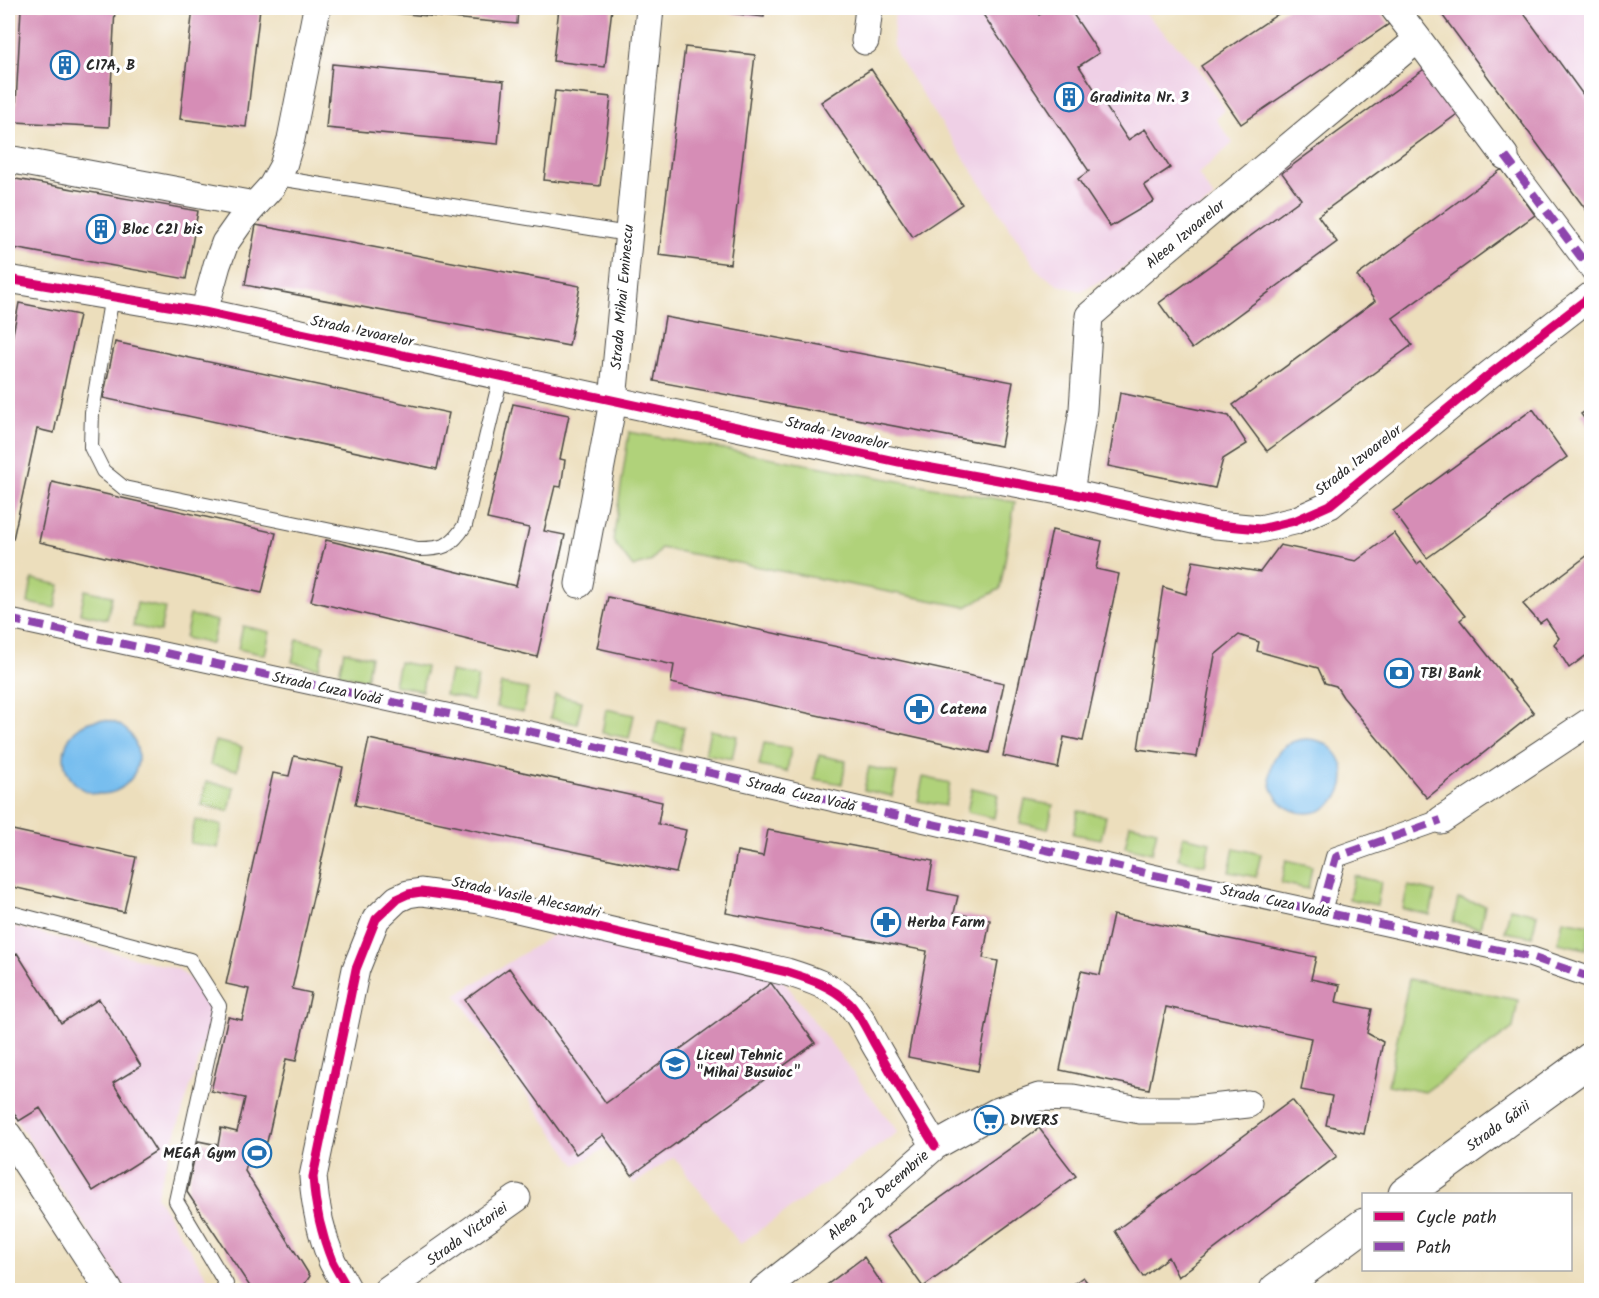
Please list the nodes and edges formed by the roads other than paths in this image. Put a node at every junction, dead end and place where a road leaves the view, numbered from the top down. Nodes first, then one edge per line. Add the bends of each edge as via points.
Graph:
1 (317, 8) edge
2 (650, 8) edge
3 (869, 8) edge
4 (1394, 8) edge
5 (1418, 39) junction
6 (865, 41) dead end
7 (1505, 156) joint
8 (8, 159) edge
9 (278, 178) junction
10 (254, 205) junction
11 (628, 234) junction
12 (1592, 272) edge
13 (8, 279) edge
14 (1592, 295) edge
15 (112, 296) junction
16 (204, 312) junction
17 (501, 376) junction
18 (613, 401) junction
19 (1070, 493) junction
20 (579, 584) dead end
21 (8, 619) edge
22 (1592, 720) edge
23 (1441, 820) joint
24 (1321, 911) junction
25 (8, 912) edge
26 (1592, 978) edge
27 (1592, 1058) edge
28 (1248, 1104) dead end
29 (8, 1135) edge
30 (935, 1146) junction
31 (1406, 1193) edge
32 (517, 1198) dead end
33 (1362, 1227) edge
34 (109, 1290) edge
35 (226, 1290) edge
36 (348, 1290) edge
37 (387, 1290) edge
38 (763, 1290) edge
39 (1276, 1290) edge

1 - 9 street via 291,139
2 - 11 street, Strada Mihai Eminescu
3 - 6 street
4 - 5 street
5 - 7 street
5 - 19 street, Aleea Izvoarelor via 1089,316 1083,409
7 - 12 street
8 - 10 street
9 - 10 street
9 - 11 lane
10 - 16 street via 225,243
11 - 18 street, Strada Mihai Eminescu
13 - 15 street, Strada Izvoarelor
14 - 19 street, Strada Izvoarelor via 1330,505 1293,521 1260,529 1239,528
15 - 16 street, Strada Izvoarelor
15 - 17 lane via 92,412 91,447 103,471 124,488 406,547 436,549 456,540 465,525
16 - 17 street, Strada Izvoarelor
17 - 18 street, Strada Izvoarelor
18 - 19 street, Strada Izvoarelor via 899,462
18 - 20 street, Strada Mihai Eminescu
21 - 24 street, Strada Cuza Vodă via 548,736
22 - 23 street
23 - 24 street via 1336,857
24 - 26 street, Strada Cuza Vodă via 1531,957
25 - 35 lane via 190,960 219,1006 176,1201
27 - 31 street, Strada Gării
28 - 30 street, Aleea 22 Decembrie via 1140,1110 1073,1098 1039,1097 996,1112
29 - 34 street
30 - 36 street, Strada Vasile Alecsandri via 863,1021 849,1003 811,979 501,905 440,894 408,894 376,919 356,969 317,1148 313,1177 318,1219 332,1260
30 - 38 street, Aleea 22 Decembrie via 843,1227
32 - 37 street, Strada Victoriei
33 - 39 street

